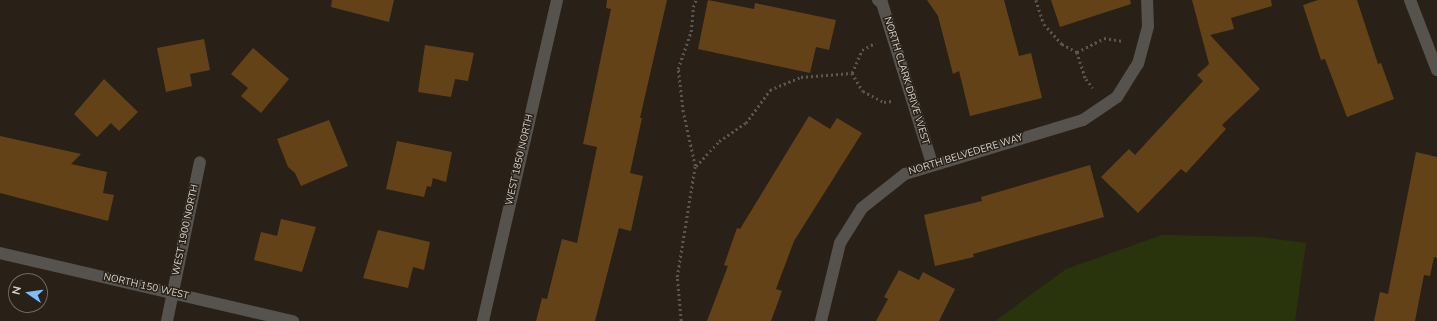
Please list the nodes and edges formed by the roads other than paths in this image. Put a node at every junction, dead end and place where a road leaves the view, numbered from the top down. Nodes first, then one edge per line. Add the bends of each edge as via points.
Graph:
1 (557, 0) edge
2 (878, 0) edge
3 (1147, 0) edge
4 (1410, 0) edge
5 (1437, 70) edge
6 (200, 162) dead end
7 (932, 164) junction
8 (0, 253) edge
9 (172, 293) junction
10 (167, 321) edge
11 (292, 321) edge
12 (483, 321) edge
13 (821, 321) edge

1 - 12 street, WEST 1850 NORTH
2 - 7 street, NORTH CLARK DRIVE WEST via 882,3
3 - 7 street, NORTH BELVEDERE WAY via 1148,26 1138,64 1117,97 1083,120
4 - 5 street
6 - 9 street, WEST 1900 NORTH
7 - 13 street, NORTH BELVEDERE WAY via 905,174 862,208 840,244
8 - 9 street, NORTH 150 WEST
9 - 10 street, WEST 1900 NORTH
9 - 11 street, NORTH 150 WEST

